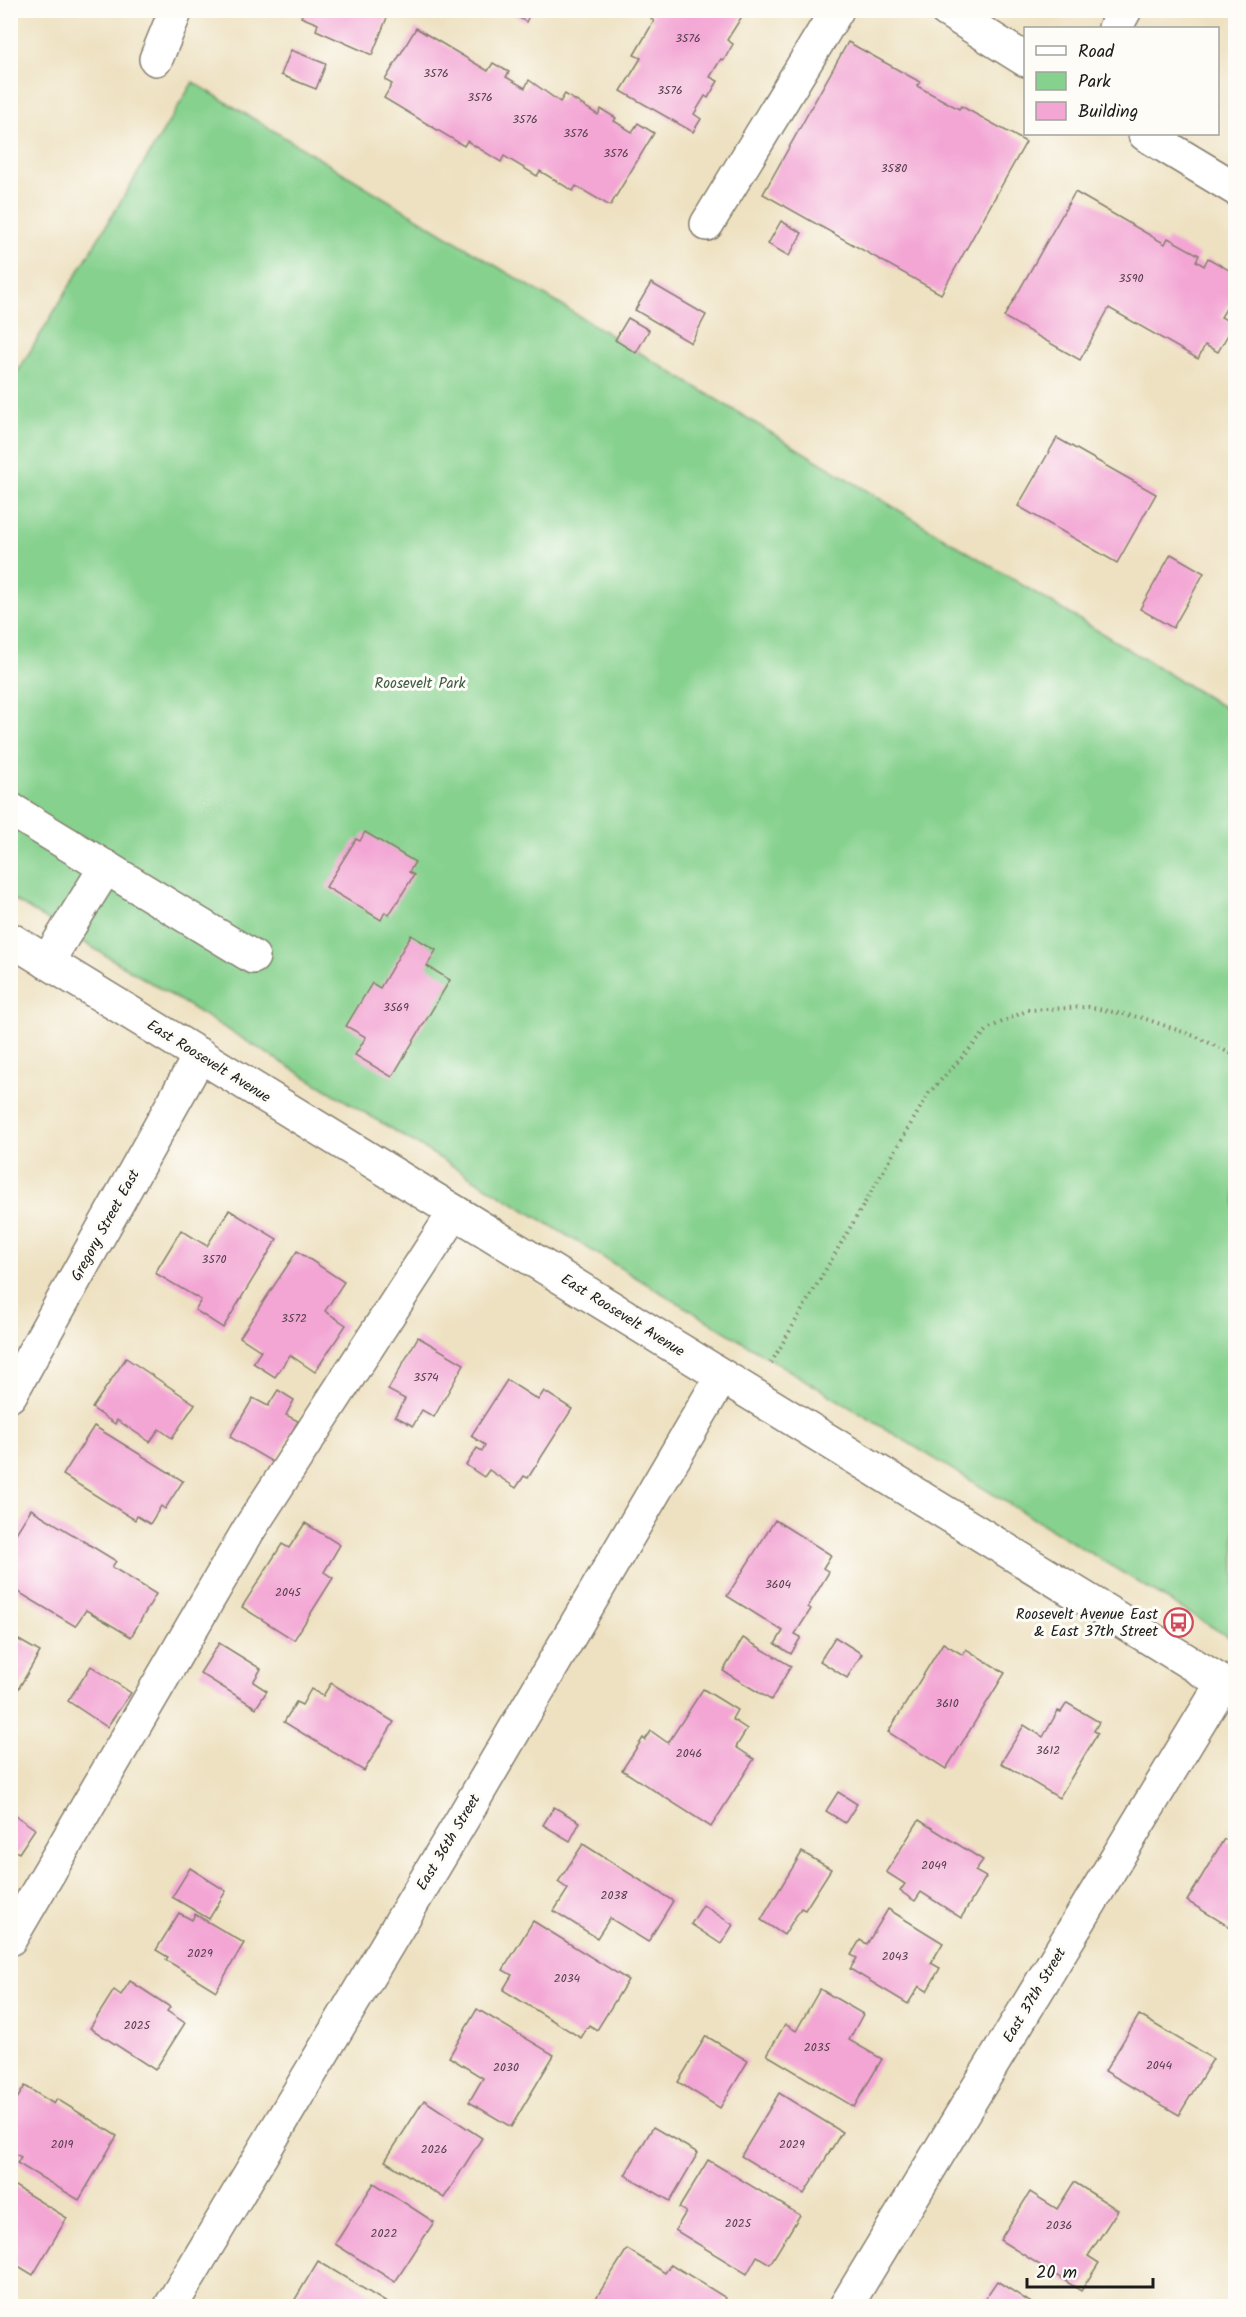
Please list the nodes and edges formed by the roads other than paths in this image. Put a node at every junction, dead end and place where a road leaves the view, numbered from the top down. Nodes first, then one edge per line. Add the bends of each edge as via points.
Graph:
1 (176, 10) edge
2 (837, 10) edge
3 (946, 10) edge
4 (1125, 10) edge
5 (1116, 27) edge
6 (156, 59) dead end
7 (1024, 59) edge
8 (1147, 135) edge
9 (1236, 189) edge
10 (707, 224) dead end
11 (10, 809) edge
12 (106, 867) junction
13 (10, 939) edge
14 (253, 957) dead end
15 (47, 962) junction
16 (200, 1055) junction
17 (454, 1212) junction
18 (722, 1376) junction
19 (10, 1395) edge
20 (1229, 1687) edge
21 (10, 1939) edge
22 (171, 2307) edge
23 (846, 2307) edge

1 - 6 street
2 - 10 street
3 - 7 street
4 - 5 street
8 - 9 street
11 - 12 street
12 - 14 street
12 - 15 street
13 - 15 street, East Roosevelt Avenue
15 - 16 street, East Roosevelt Avenue
16 - 17 street, East Roosevelt Avenue
16 - 19 street, Gregory Street East
17 - 18 street, East Roosevelt Avenue
17 - 21 street via 248,1531
18 - 20 street, East Roosevelt Avenue
18 - 22 street, East 36th Street
20 - 23 street, East 37th Street

